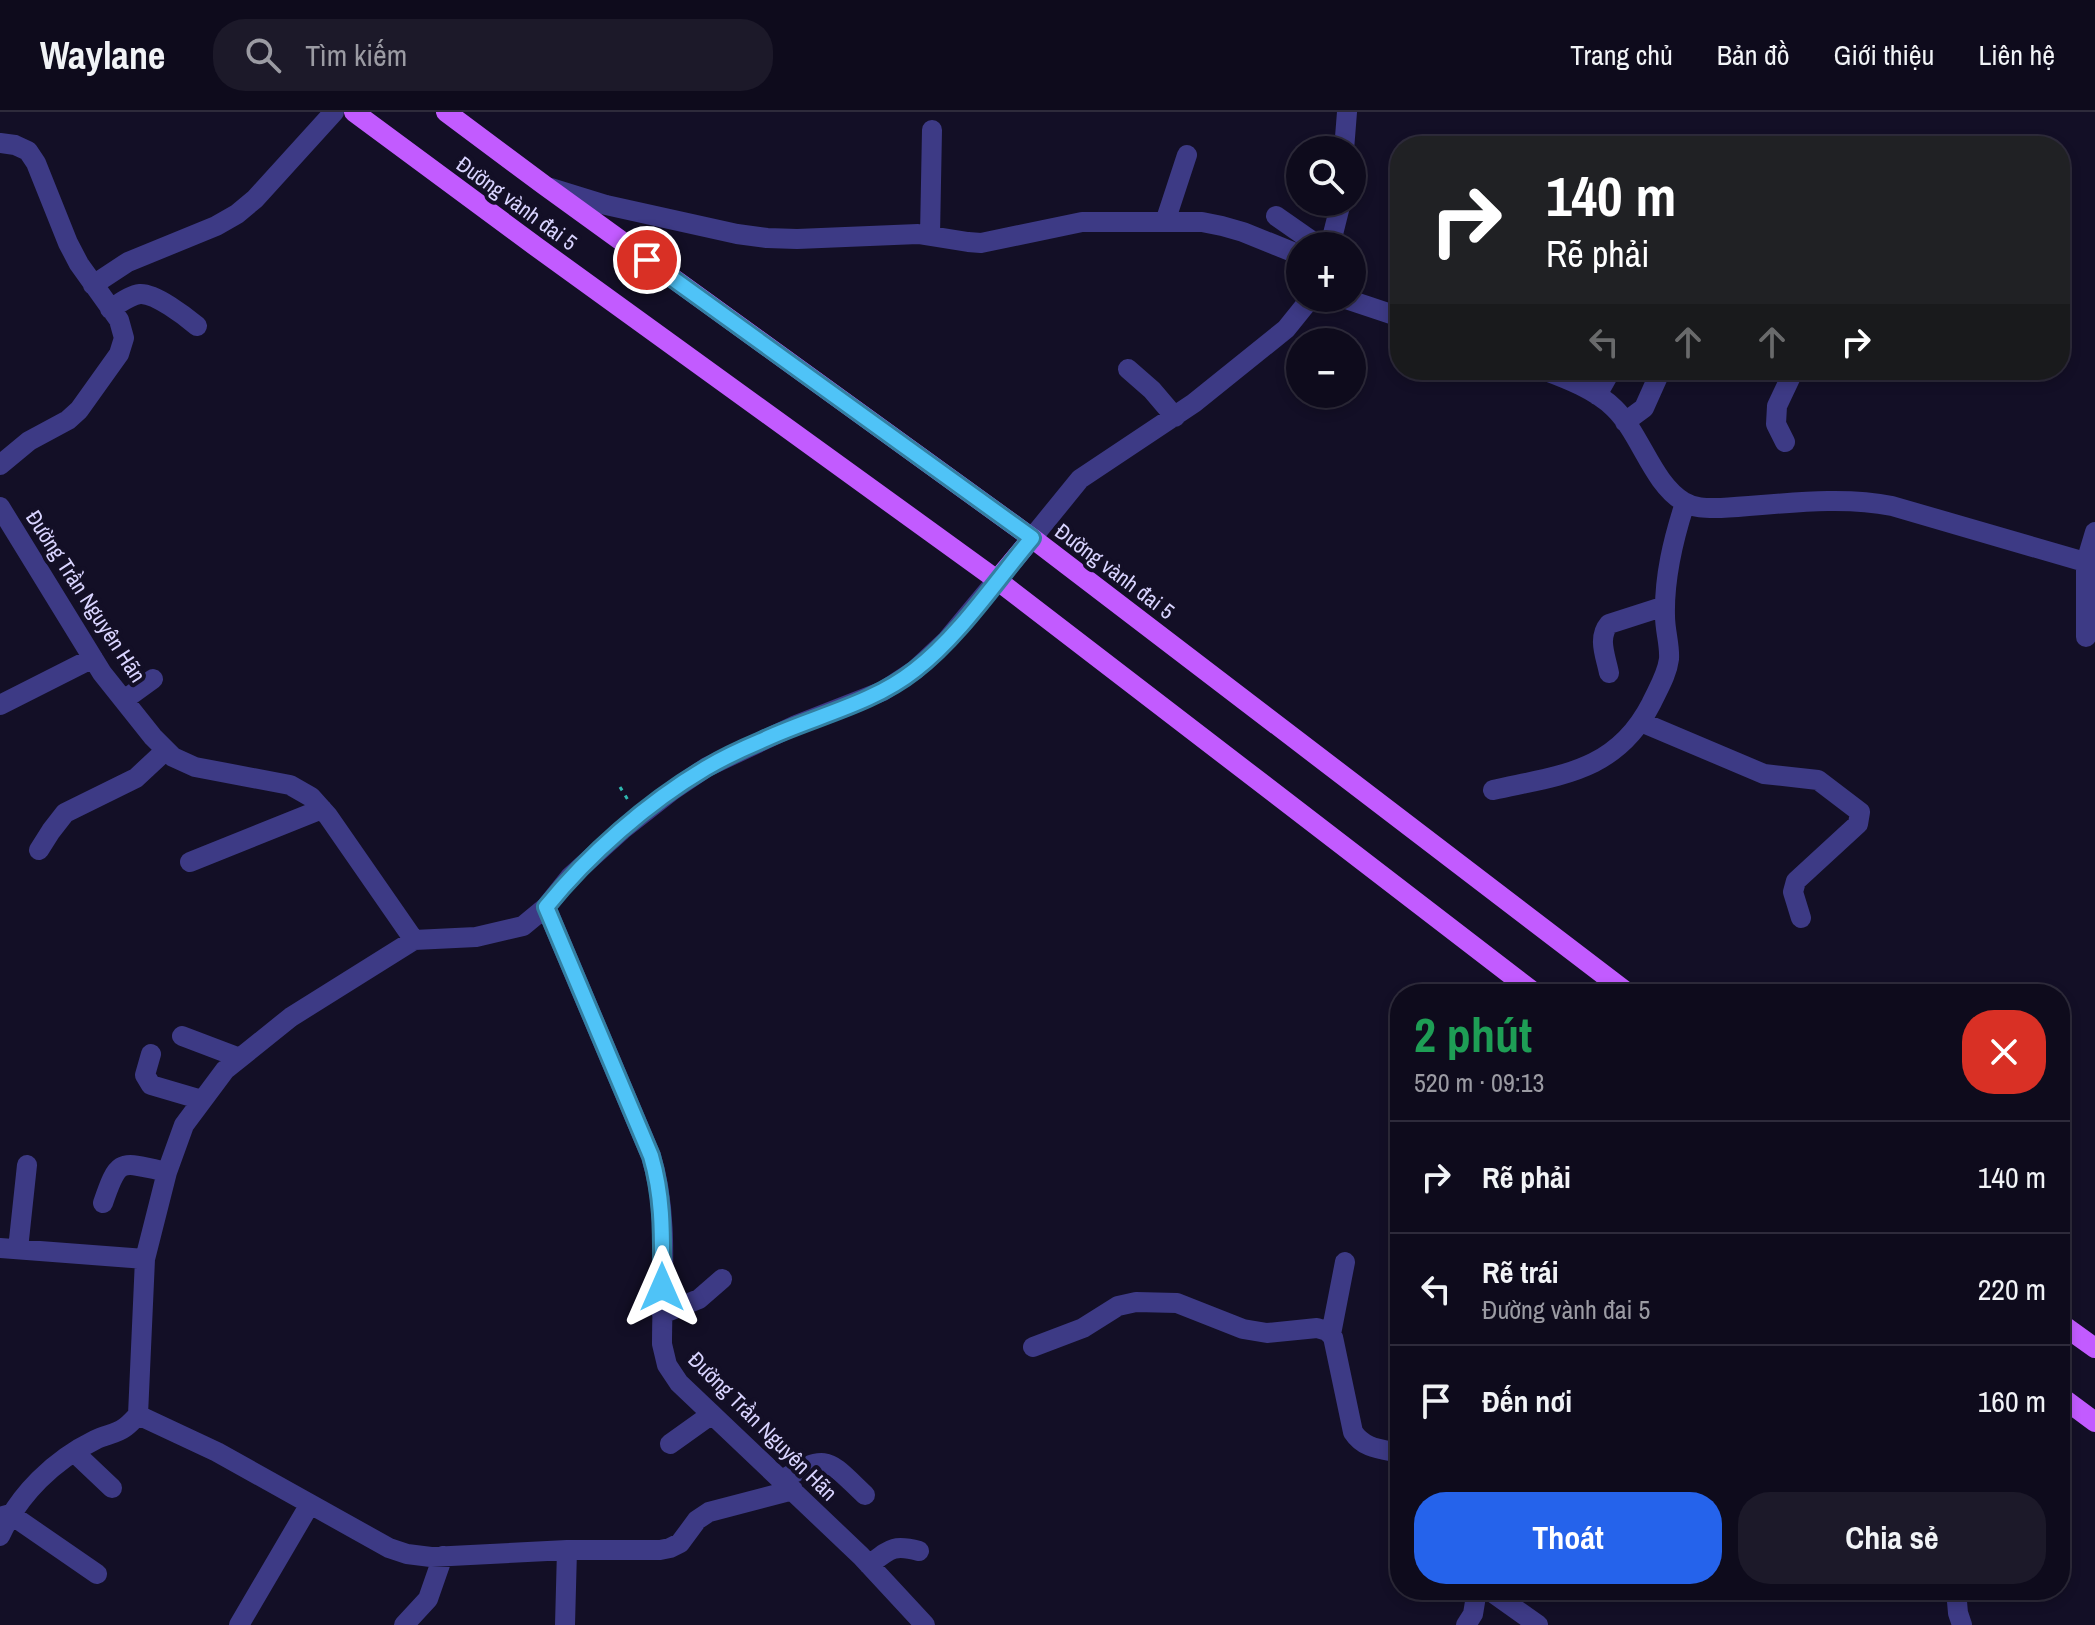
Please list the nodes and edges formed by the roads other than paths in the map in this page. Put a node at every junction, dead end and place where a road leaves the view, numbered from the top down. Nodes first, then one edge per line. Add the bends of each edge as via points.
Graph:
1 (334, 112) edge
2 (354, 112) edge
3 (446, 112) edge
4 (1347, 112) edge
5 (932, 130) dead end
6 (1345, 136) edge
7 (0, 143) edge
8 (1187, 155) dead end
9 (544, 185) junction
10 (1276, 216) dead end
11 (1165, 222) junction
12 (1299, 232) edge
13 (930, 235) junction
14 (1286, 250) edge
15 (93, 285) junction
16 (1366, 306) edge
17 (110, 309) junction
18 (1300, 312) edge
19 (1390, 314) edge
20 (197, 326) dead end
21 (1128, 369) dead end
22 (1569, 380) edge
23 (1605, 380) edge
24 (1657, 380) edge
25 (1789, 380) edge
26 (1597, 395) junction
27 (1175, 417) junction
28 (1625, 422) junction
29 (1785, 442) dead end
30 (0, 465) edge
31 (1685, 503) junction
32 (0, 507) edge
33 (2095, 532) edge
34 (1032, 538) junction
35 (2090, 564) edge
36 (997, 580) junction
37 (1665, 606) junction
38 (2086, 637) dead end
39 (93, 658) junction
40 (1609, 673) dead end
41 (153, 679) dead end
42 (124, 700) junction
43 (0, 705) edge
44 (1641, 722) junction
45 (166, 750) junction
46 (1493, 790) dead end
47 (322, 809) junction
48 (39, 850) dead end
49 (190, 862) dead end
50 (546, 907) junction
51 (1801, 918) dead end
52 (414, 940) junction
53 (1523, 984) edge
54 (1616, 984) edge
55 (182, 1036) dead end
56 (151, 1054) dead end
57 (240, 1058) junction
58 (202, 1100) junction
59 (27, 1165) dead end
60 (167, 1172) junction
61 (103, 1203) dead end
62 (9, 1248) edge
63 (145, 1259) junction
64 (1345, 1262) dead end
65 (722, 1279) dead end
66 (662, 1314) junction
67 (2070, 1330) edge
68 (1331, 1334) junction
69 (1033, 1347) dead end
70 (2095, 1348) edge
71 (2070, 1403) edge
72 (712, 1414) junction
73 (138, 1415) junction
74 (2095, 1422) edge
75 (670, 1444) dead end
76 (1390, 1451) edge
77 (74, 1452) junction
78 (787, 1485) junction
79 (112, 1488) dead end
80 (865, 1495) dead end
81 (310, 1504) junction
82 (5, 1516) edge
83 (0, 1536) edge
84 (567, 1550) junction
85 (919, 1551) dead end
86 (443, 1556) junction
87 (869, 1565) junction
88 (97, 1574) dead end
89 (1475, 1600) edge
90 (1503, 1600) edge
91 (1957, 1600) edge
92 (239, 1625) edge
93 (404, 1625) edge
94 (565, 1625) edge
95 (925, 1625) edge
96 (1466, 1625) edge
97 (1538, 1625) edge
98 (1962, 1625) edge

1 - 15 street via 237,214 128,262
2 - 36 main road, Đường vành đai 5
3 - 9 main road, Đường vành đai 5
4 - 6 street
5 - 13 street
7 - 15 street via 28,151 36,163 68,243
8 - 11 street
9 - 13 street via 606,205 767,238
9 - 34 main road, Đường vành đai 5
10 - 12 street
11 - 13 street via 1068,224 981,243
11 - 14 street via 1222,226
15 - 17 street
16 - 19 street
17 - 20 street via 137,294 147,295
17 - 30 street via 124,338 119,354 79,410
18 - 27 street via 1286,329
21 - 27 street
22 - 26 street
23 - 26 street
24 - 28 street via 1644,408
25 - 29 street via 1777,406 1776,424
26 - 28 street
27 - 34 street via 1080,479
28 - 31 street via 1667,487
31 - 35 street via 1721,508 1870,501
31 - 37 street via 1670,557
32 - 39 street, Đường Trần Nguyên Hãn
33 - 35 street
34 - 36 main road
34 - 54 main road, Đường vành đai 5
35 - 38 street
36 - 50 street via 915,670 883,691 707,767 622,830
36 - 53 main road, Đường vành đai 5
37 - 40 street via 1605,628 1602,640
37 - 44 street via 1666,674
39 - 42 street, Đường Trần Nguyên Hãn
39 - 43 street
41 - 42 street
42 - 45 street, Đường Trần Nguyên Hãn
44 - 46 street via 1595,763
44 - 51 street via 1764,774 1818,780 1860,812 1858,824 1796,881 1793,892
45 - 47 street, Đường Trần Nguyên Hãn via 195,767 290,785
45 - 48 street via 136,778 65,813
47 - 49 street
47 - 52 street, Đường Trần Nguyên Hãn
50 - 52 street via 523,926 476,937
50 - 66 street, Đường Trần Nguyên Hãn via 658,1180
52 - 57 street via 291,1017
55 - 57 street
56 - 58 street via 145,1075 151,1085
57 - 58 street
58 - 60 street via 184,1125
59 - 62 street
60 - 61 street via 125,1165 112,1177
60 - 63 street
62 - 63 street
63 - 73 street
64 - 68 street
65 - 66 street via 699,1299
66 - 72 street, Đường Trần Nguyên Hãn via 667,1365
67 - 70 main road
68 - 69 street via 1317,1328 1254,1332 1177,1303 1136,1302
68 - 76 street via 1353,1432 1368,1447
71 - 74 main road
72 - 75 street
72 - 78 street, Đường Trần Nguyên Hãn
73 - 77 street via 124,1429
73 - 81 street
77 - 79 street
77 - 82 street
78 - 80 street via 813,1462 826,1462
78 - 84 street via 709,1512 670,1548
78 - 87 street, Đường Trần Nguyên Hãn
81 - 86 street via 389,1548
81 - 92 street
82 - 83 street
82 - 88 street
84 - 86 street
84 - 94 street
85 - 87 street via 901,1546
86 - 93 street via 428,1599
87 - 95 street, Đường Trần Nguyên Hãn
89 - 96 street
90 - 97 street
91 - 98 street

